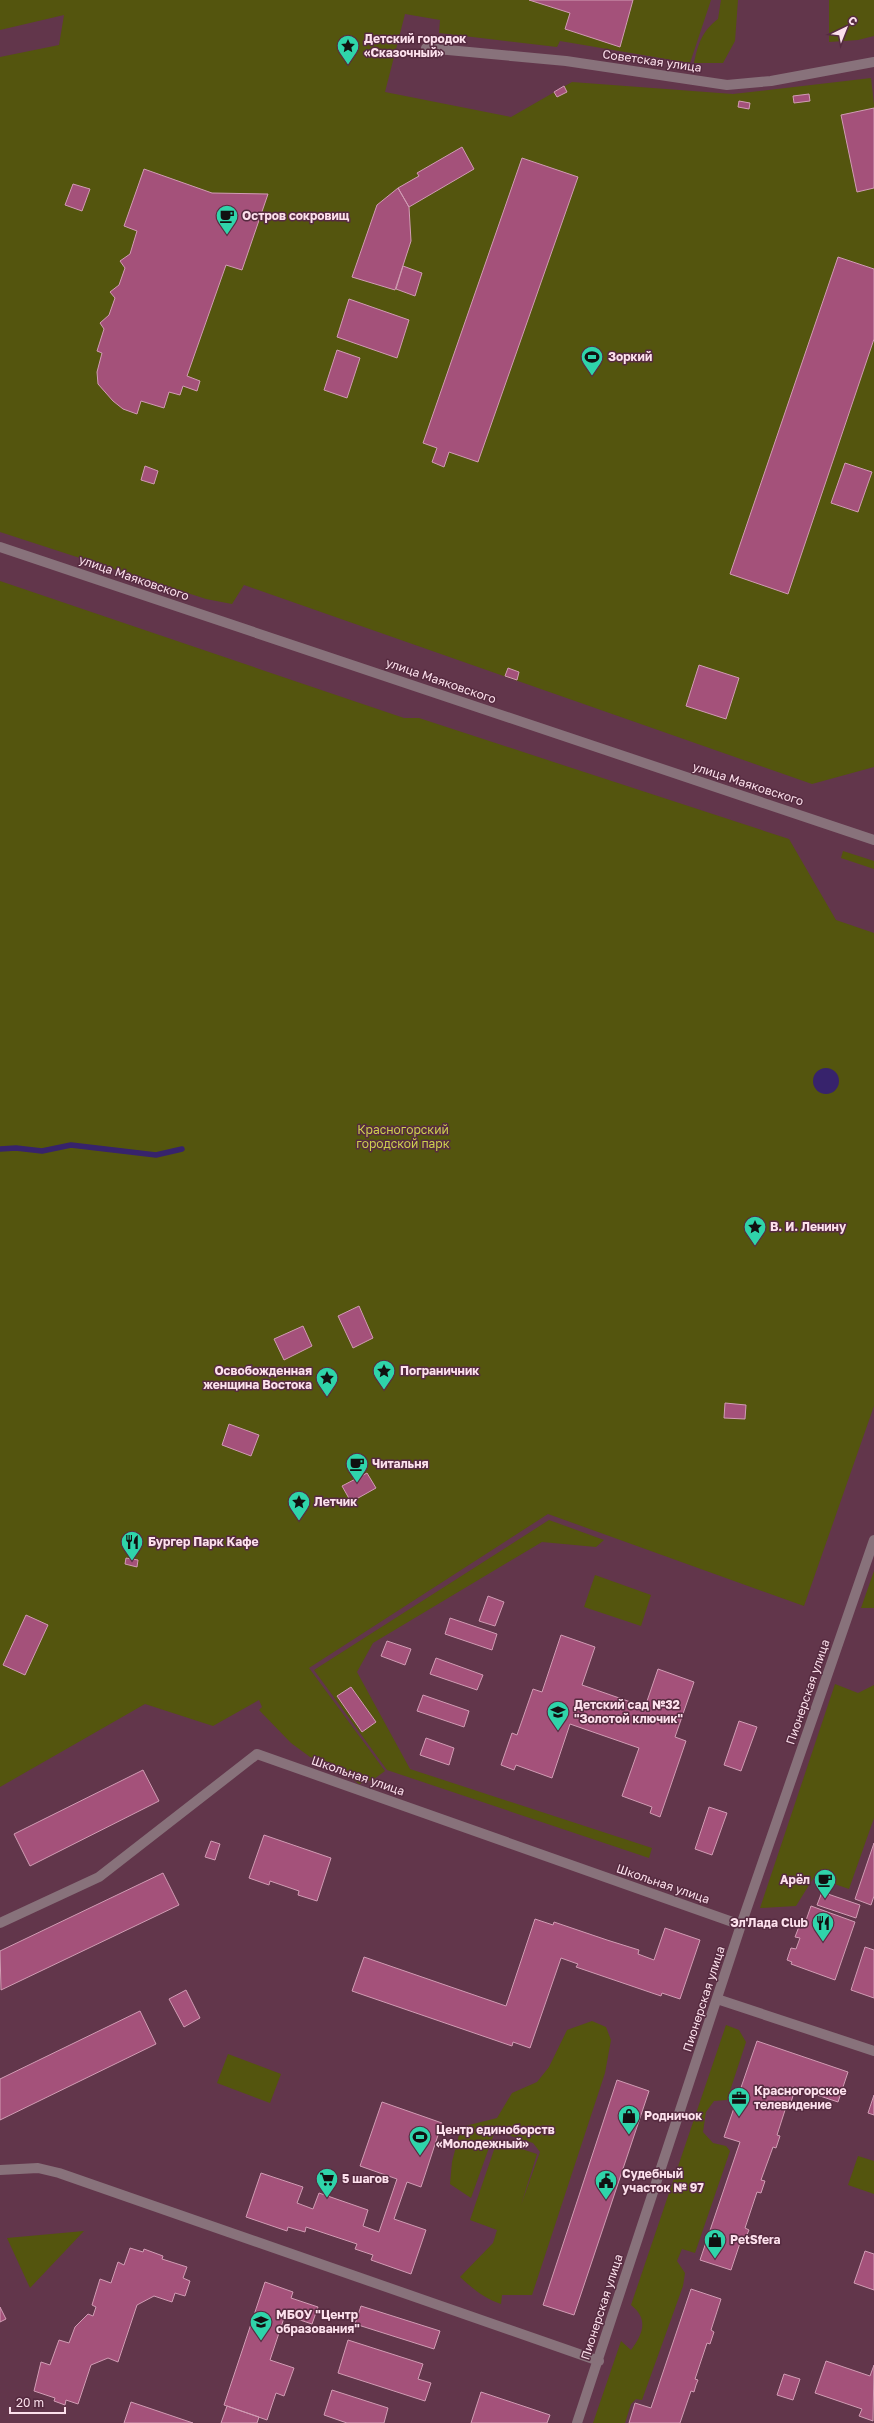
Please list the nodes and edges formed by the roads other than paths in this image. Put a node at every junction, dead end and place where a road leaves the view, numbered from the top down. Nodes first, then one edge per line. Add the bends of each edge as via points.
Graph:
1 (426, 48) dead end
2 (874, 62) edge
3 (0, 547) edge
4 (874, 840) edge
5 (874, 1540) edge
6 (0, 1923) edge
7 (741, 1925) junction
8 (717, 1999) junction
9 (874, 2051) edge
10 (0, 2170) edge
11 (599, 2361) junction
12 (577, 2423) edge

1 - 2 street, Советская улица via 566,61 728,85 771,81
3 - 4 street, улица Маяковского
5 - 7 street, Пионерская улица
6 - 7 street, Школьная улица via 99,1877 257,1754
7 - 8 street, Пионерская улица
8 - 9 street
8 - 11 street, Пионерская улица
10 - 11 street via 38,2168 59,2173
11 - 12 street, Пионерская улица

